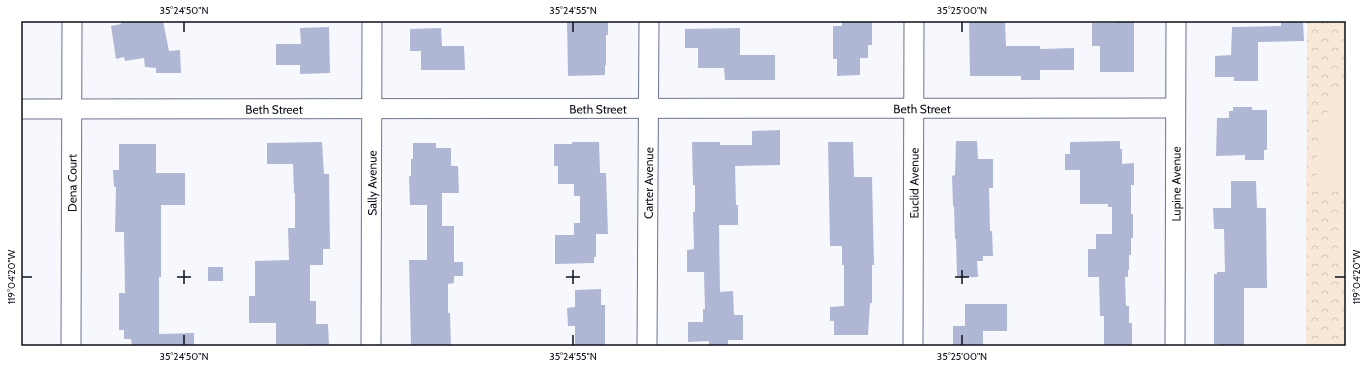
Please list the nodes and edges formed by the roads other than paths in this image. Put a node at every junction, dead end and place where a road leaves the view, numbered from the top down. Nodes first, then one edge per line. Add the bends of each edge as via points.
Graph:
1 (72, 21) edge
2 (372, 21) edge
3 (648, 21) edge
4 (914, 21) edge
5 (1176, 21) edge
6 (914, 108) junction
7 (1175, 108) junction
8 (21, 109) edge
9 (648, 109) junction
10 (72, 110) junction
11 (371, 110) junction
12 (71, 346) edge
13 (371, 346) edge
14 (647, 346) edge
15 (913, 346) edge
16 (1175, 346) edge

1 - 10 street, Dena Court
2 - 11 street, Sally Avenue
3 - 9 street, Carter Avenue
4 - 6 street, Euclid Avenue
5 - 7 street, Lupine Avenue
6 - 7 street, Beth Street
6 - 9 street, Beth Street
6 - 15 street, Euclid Avenue
7 - 16 street, Lupine Avenue
8 - 10 street, Beth Street
9 - 11 street, Beth Street
9 - 14 street, Carter Avenue
10 - 11 street, Beth Street
10 - 12 street, Dena Court
11 - 13 street, Sally Avenue

